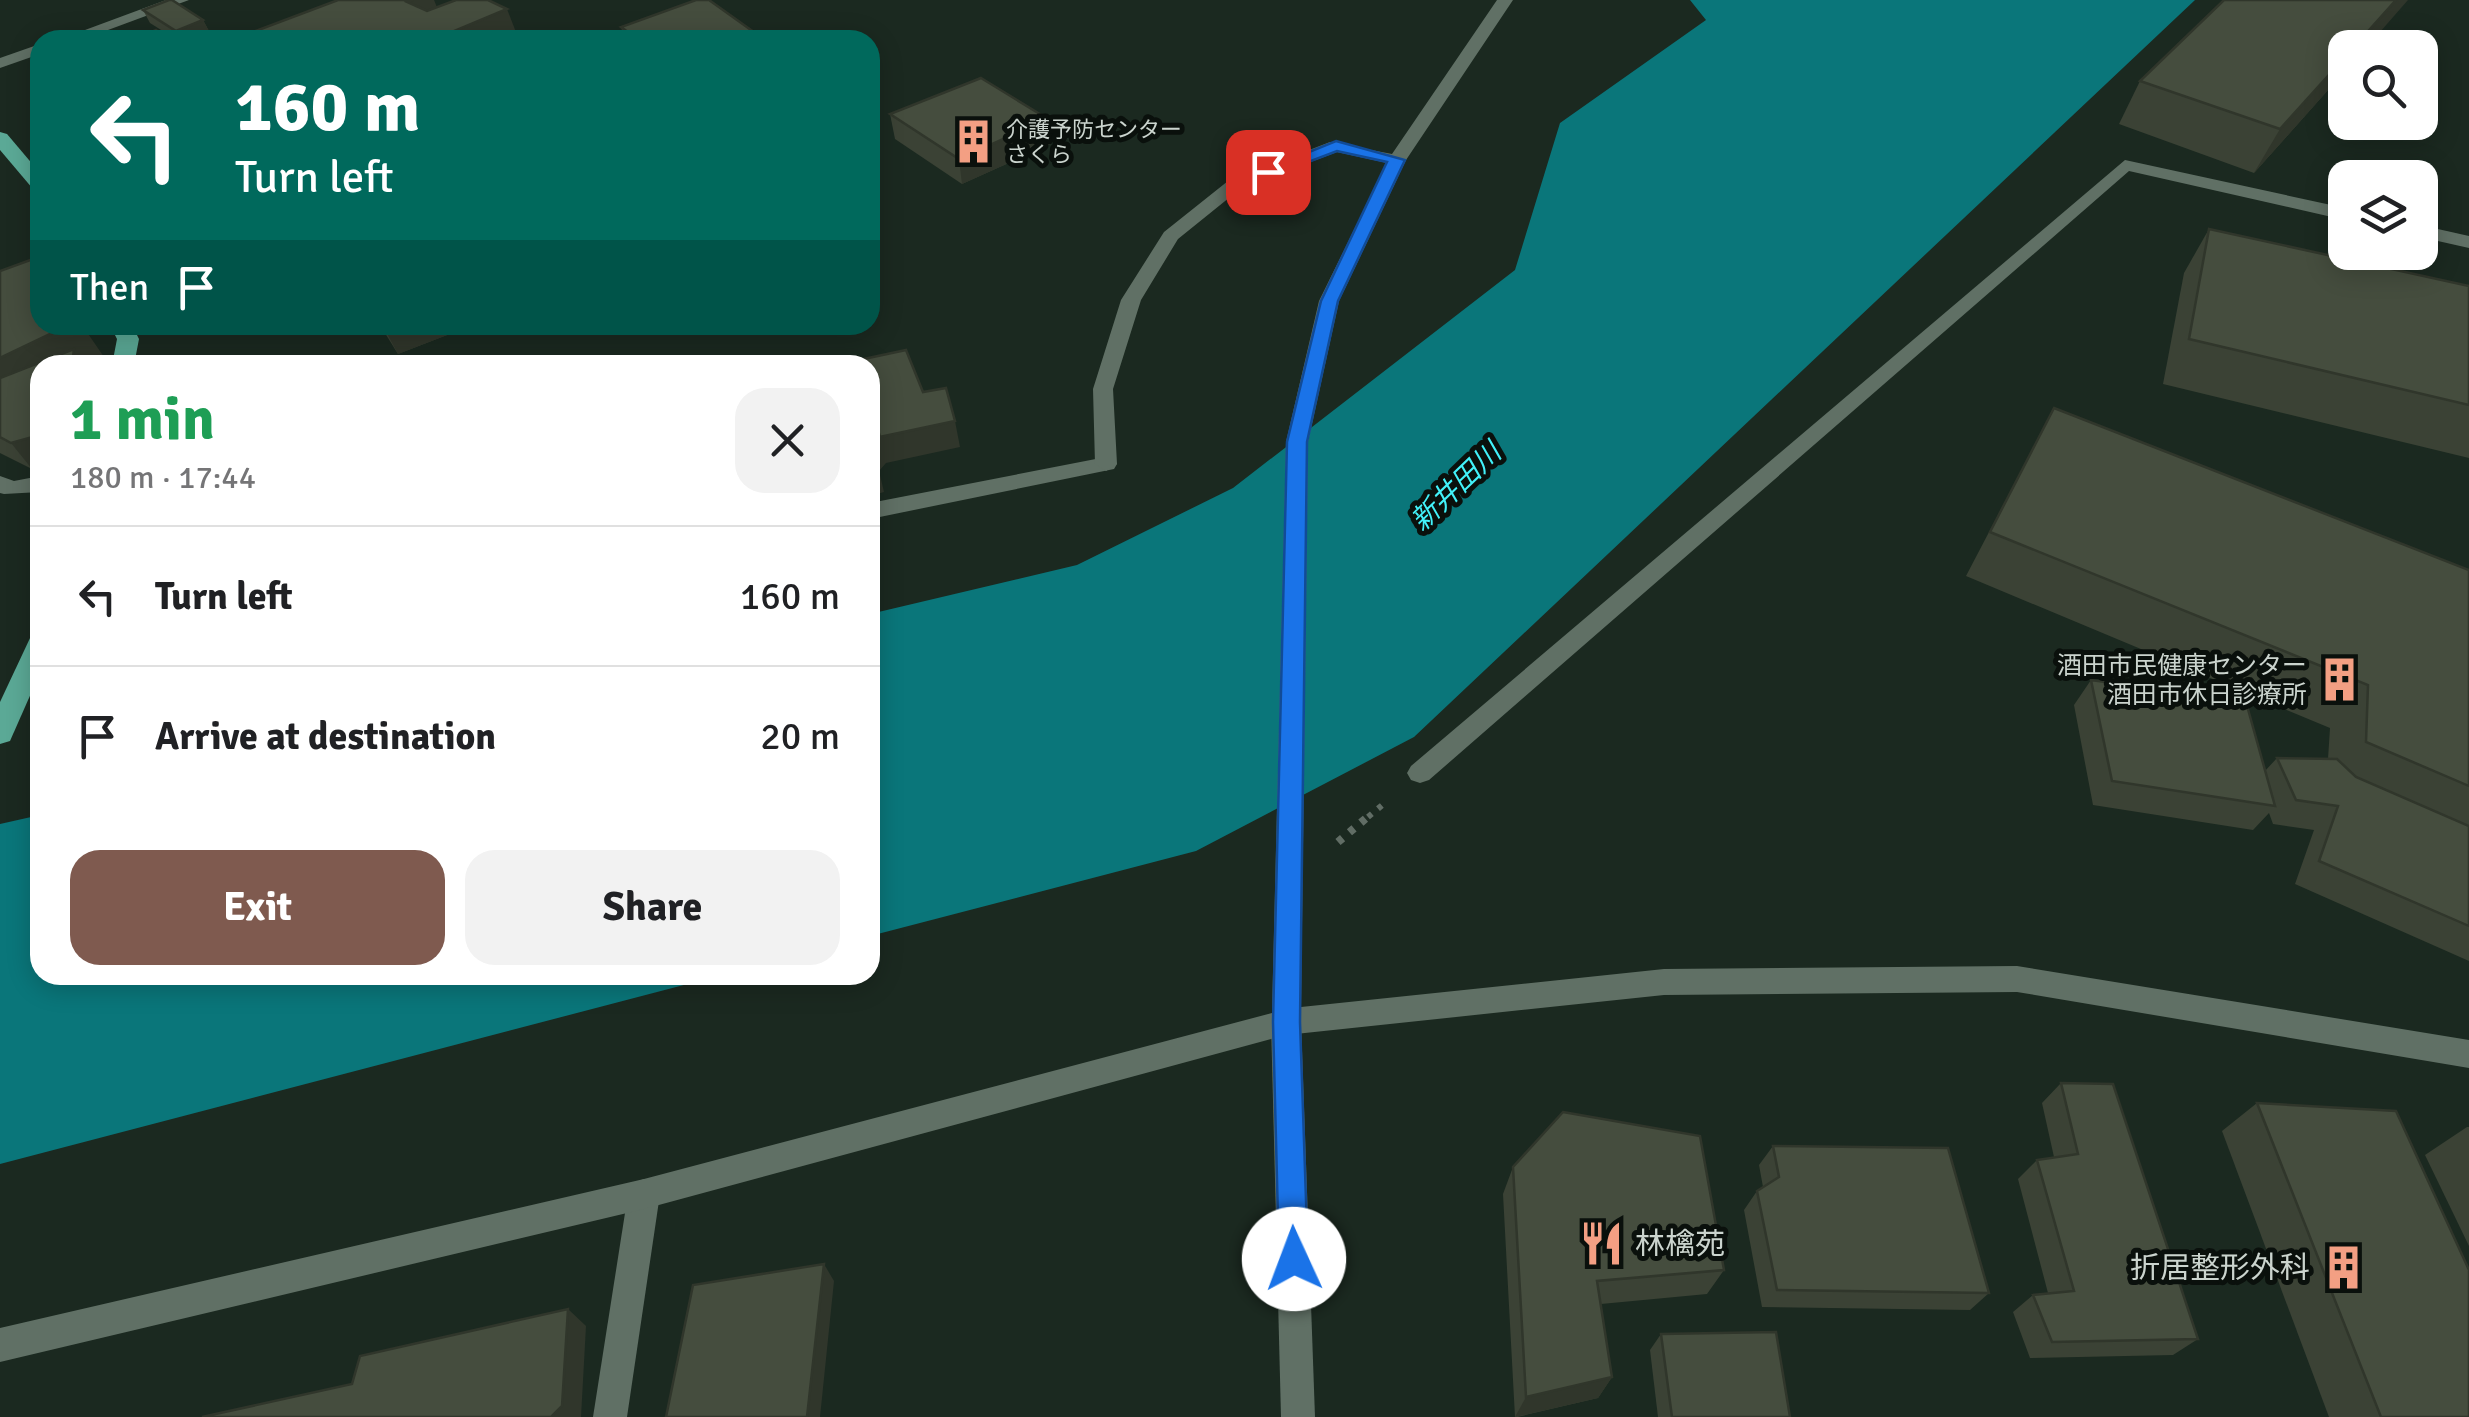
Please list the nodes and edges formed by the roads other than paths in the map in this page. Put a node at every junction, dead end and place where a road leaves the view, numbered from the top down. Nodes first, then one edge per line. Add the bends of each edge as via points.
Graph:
1 (181, 0) edge
2 (1506, 0) edge
3 (95, 30) edge
4 (30, 52) edge
5 (0, 63) edge
6 (0, 138) edge
7 (1397, 160) junction
8 (30, 172) edge
9 (2328, 210) edge
10 (2438, 235) edge
11 (2469, 242) edge
12 (0, 484) edge
13 (30, 486) edge
14 (880, 510) edge
15 (30, 680) edge
16 (0, 733) edge
17 (1420, 772) road end
18 (1286, 1022) junction
19 (2469, 1054) edge
20 (644, 1194) junction
21 (0, 1345) edge
22 (610, 1417) edge
23 (1298, 1417) edge

1 - 3 street
2 - 7 street
4 - 5 street
6 - 8 highway
7 - 14 street via 1336,146 1234,184 1171,236 1132,300 1103,389 1106,464
7 - 18 street via 1330,301 1297,442
9 - 17 street via 2125,165
10 - 11 street
12 - 13 street
15 - 16 highway
18 - 19 street via 1664,982 2017,979
18 - 20 street
18 - 23 street
20 - 21 street
20 - 22 street

